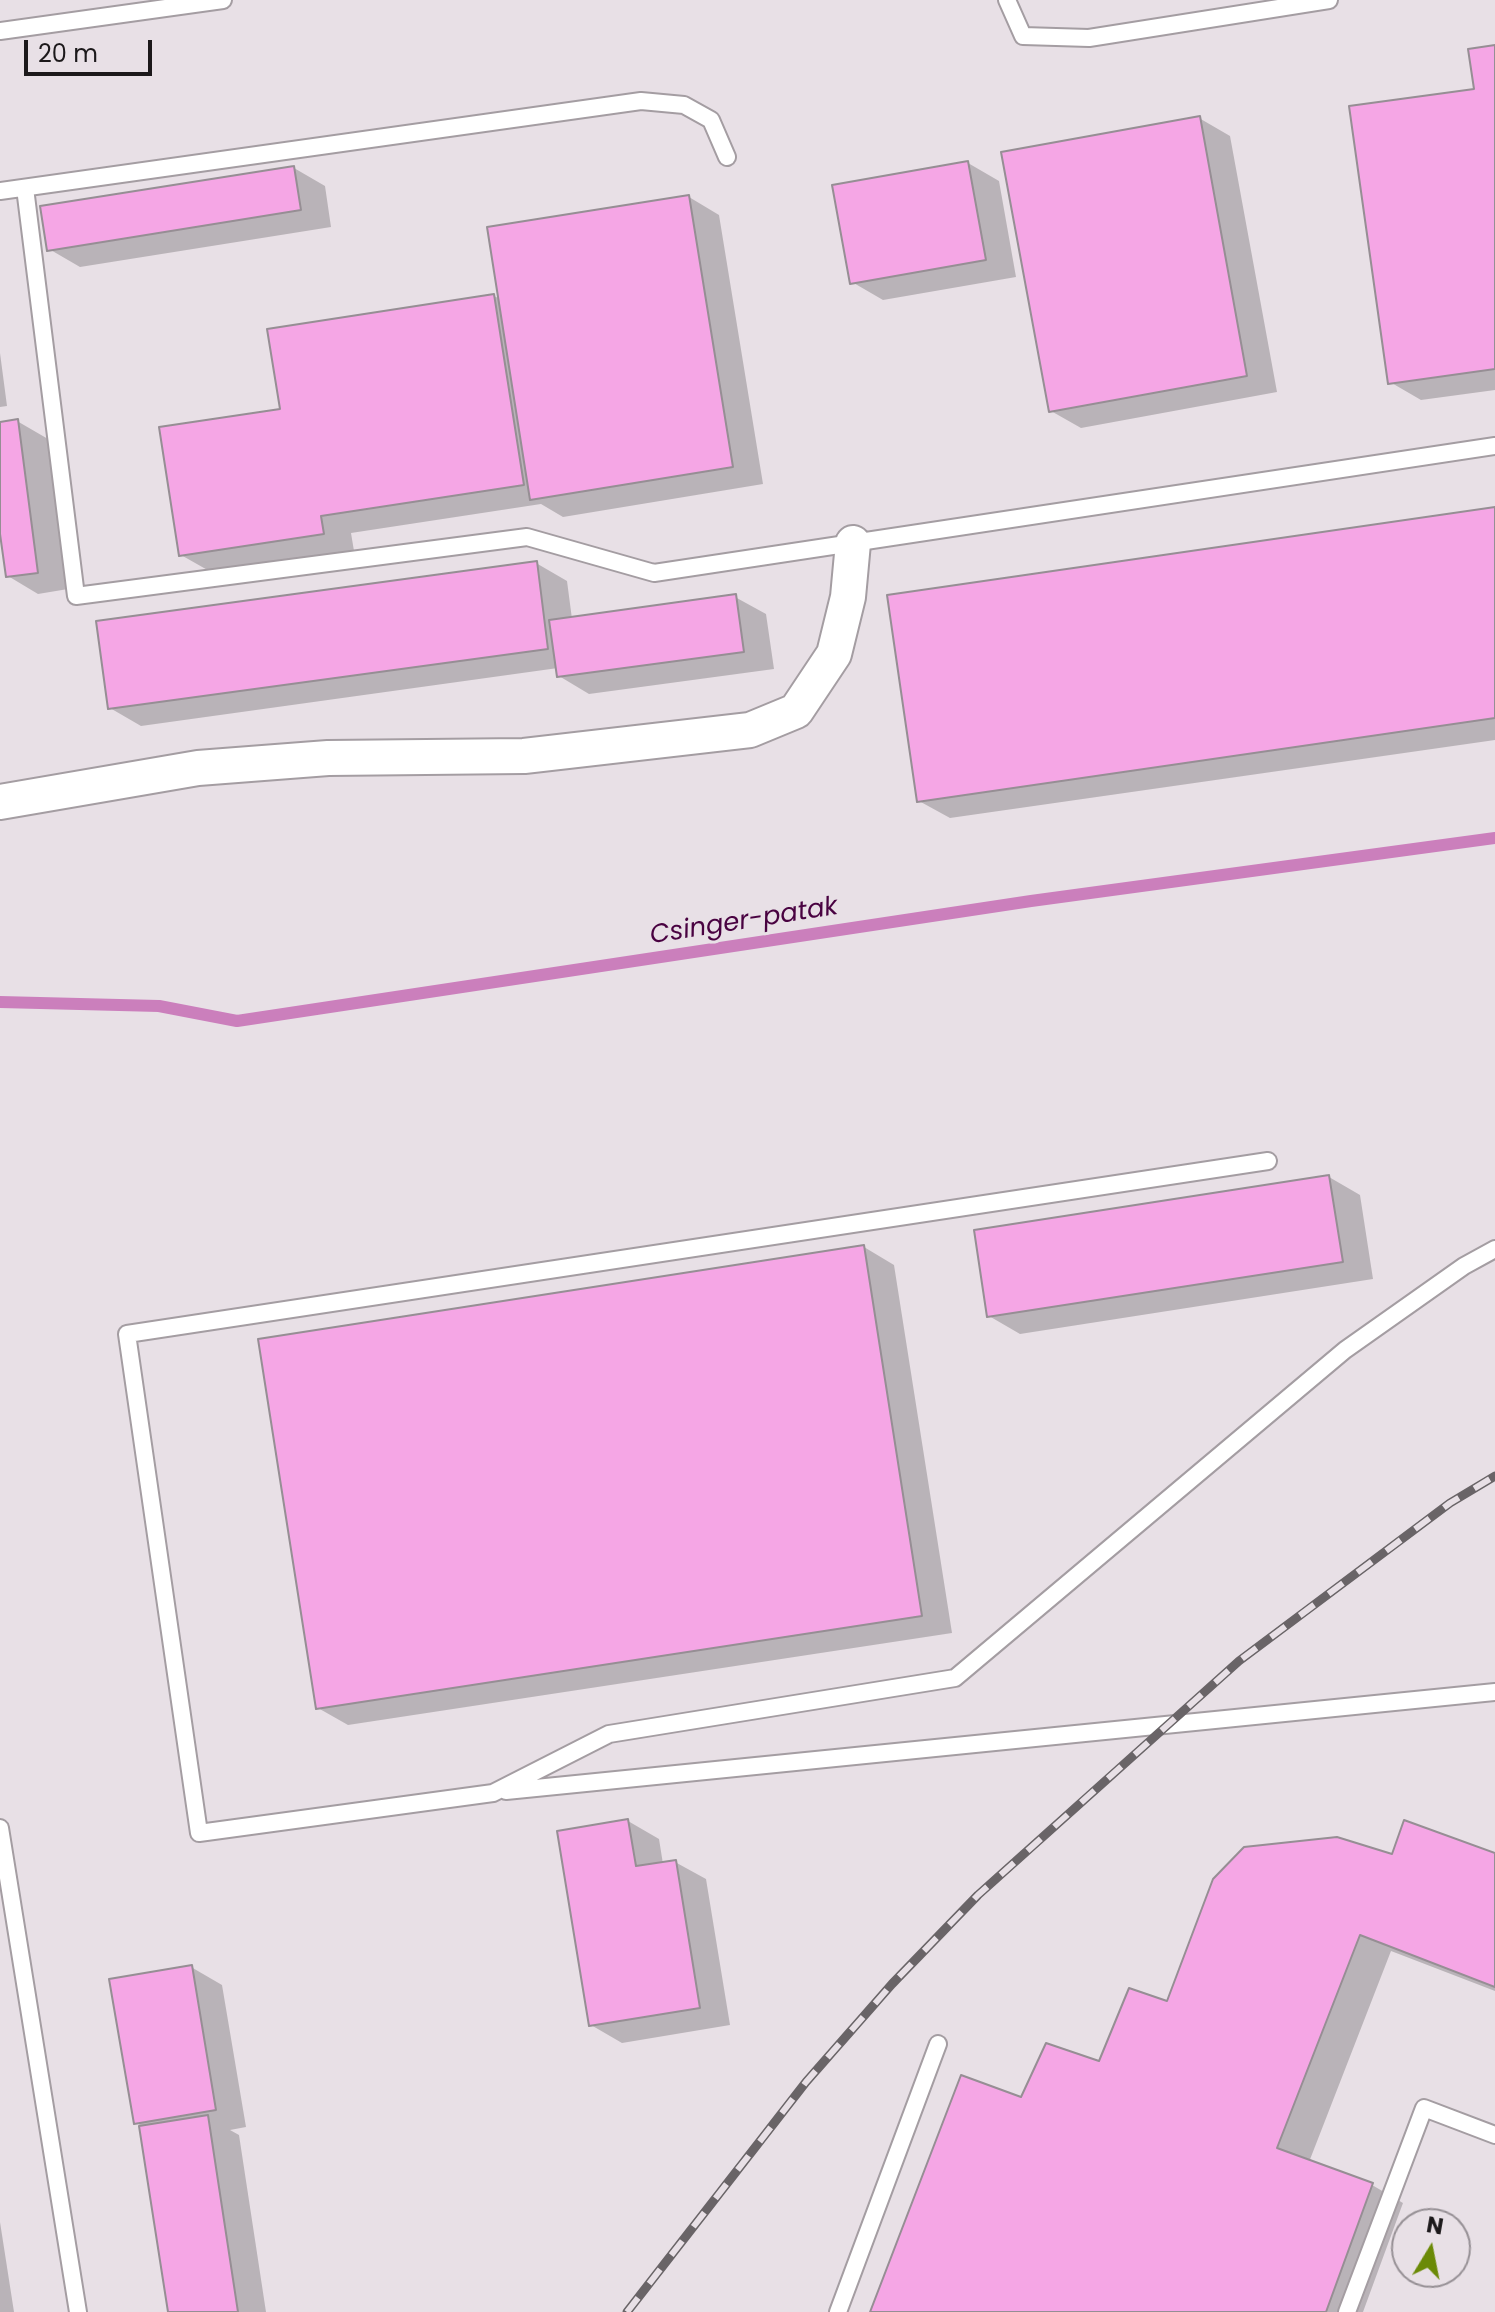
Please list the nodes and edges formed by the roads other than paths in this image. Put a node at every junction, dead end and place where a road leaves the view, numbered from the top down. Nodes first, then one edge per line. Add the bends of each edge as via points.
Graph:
1 (223, 0) edge
2 (1007, 0) edge
3 (1329, 0) edge
4 (0, 31) edge
5 (727, 157) dead end
6 (25, 188) junction
7 (0, 191) edge
8 (1495, 446) edge
9 (853, 543) junction
10 (0, 802) edge
11 (1268, 1161) dead end
12 (1495, 1249) edge
13 (1495, 1692) edge
14 (493, 1793) junction
15 (0, 1828) edge
16 (4, 1884) edge
17 (938, 2044) dead end
18 (1495, 2135) edge
19 (78, 2312) edge
20 (838, 2312) edge
21 (1347, 2312) edge

1 - 4 lane
2 - 3 lane via 1023,36 1089,38
5 - 6 lane via 711,120 684,105 641,101
6 - 7 lane
6 - 9 lane via 76,596 527,537 654,573
8 - 9 lane
9 - 10 street via 848,597 834,654 796,711 750,730 524,756 328,758 198,768
11 - 14 lane via 127,1334 199,1833
12 - 14 lane via 1345,1350 955,1678 609,1734
13 - 14 lane
15 - 16 lane
16 - 19 lane
17 - 20 lane
18 - 21 lane via 1424,2108

